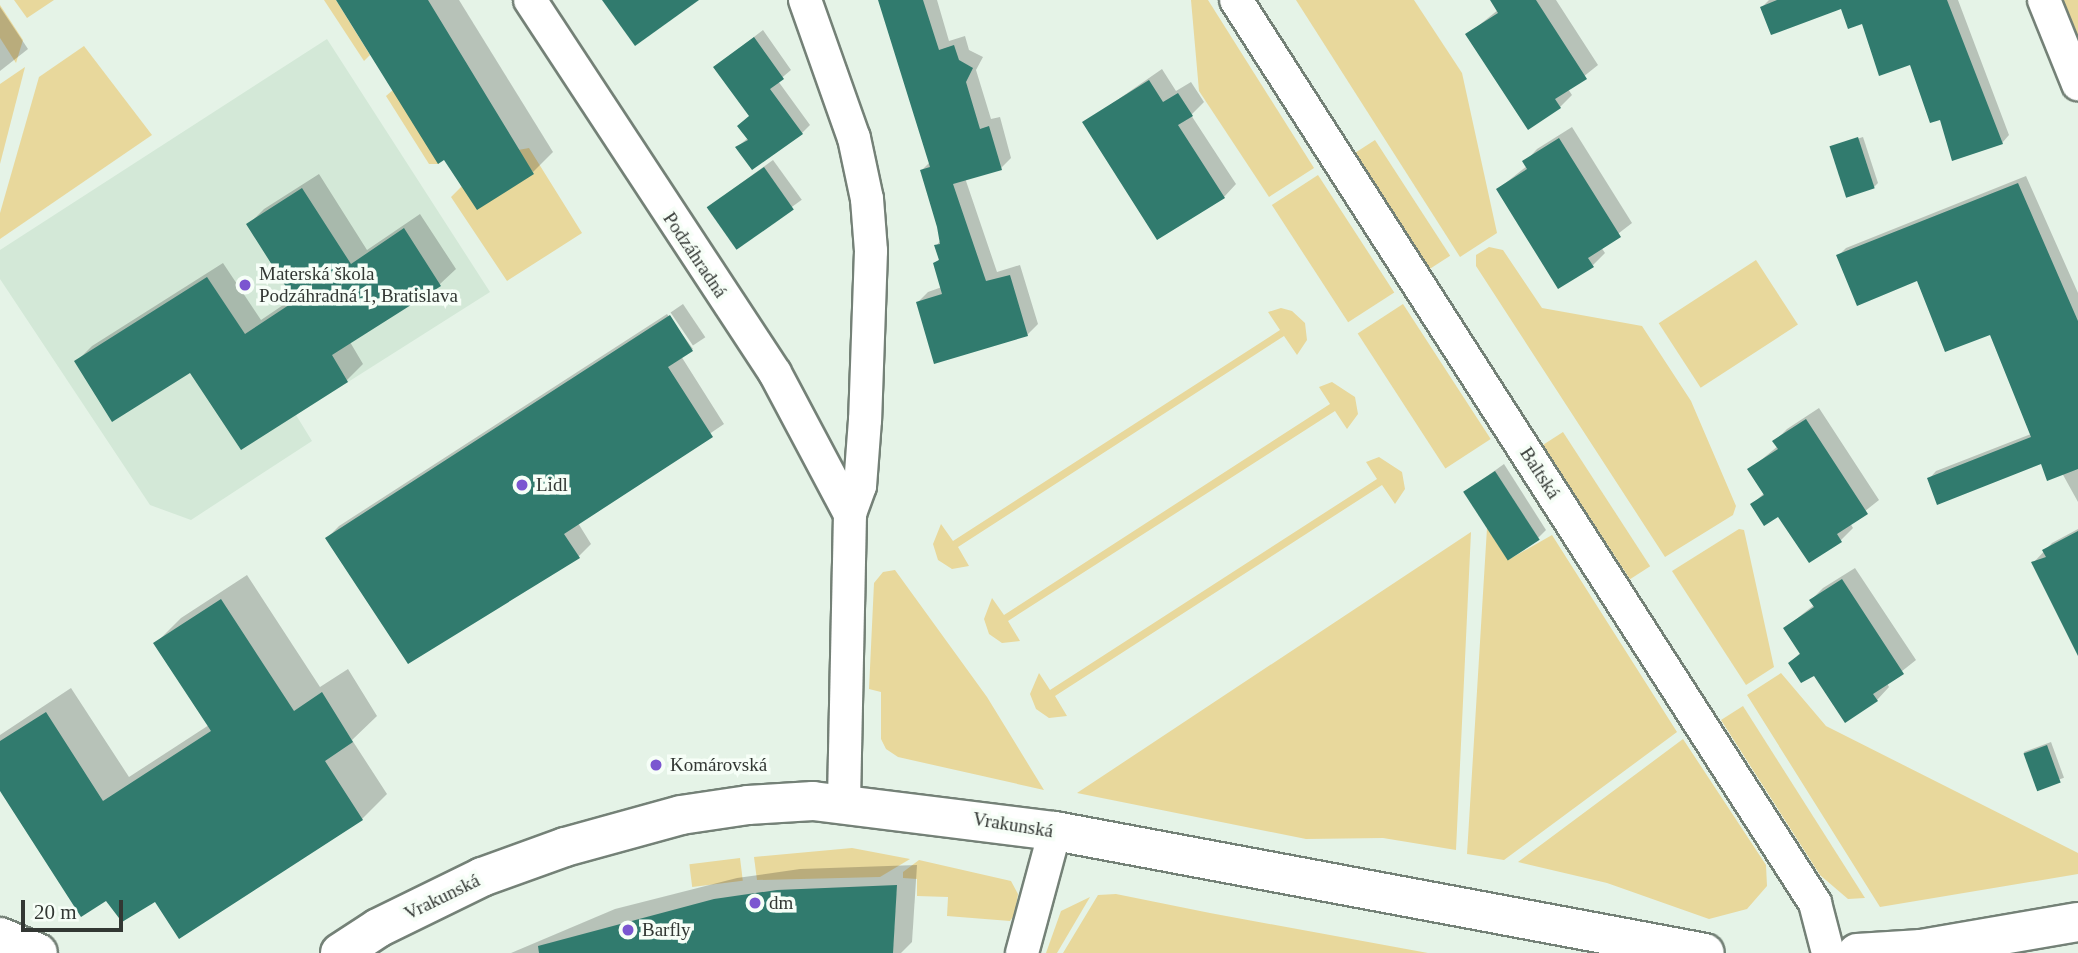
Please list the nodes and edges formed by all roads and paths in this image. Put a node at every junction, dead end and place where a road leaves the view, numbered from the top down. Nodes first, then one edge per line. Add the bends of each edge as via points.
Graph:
1 (530, 0) edge
2 (805, 0) edge
3 (1236, 0) edge
4 (2044, 0) edge
5 (2078, 84) edge
6 (850, 514) junction
7 (844, 802) junction
8 (1055, 831) junction
9 (2078, 922) edge
10 (0, 937) edge
11 (0, 944) edge
12 (6, 953) edge
13 (38, 953) edge
14 (340, 953) edge
15 (1022, 953) edge
16 (1705, 953) edge
17 (1828, 953) edge
18 (1857, 953) edge

1 - 6 street, Podzáhradná via 775,373
2 - 6 street, Podzáhradná via 854,138 867,199 871,251 865,420 860,486
3 - 17 street, Baltská via 1815,903
4 - 5 street
6 - 7 street, Podzáhradná
7 - 8 street, Vrakunská
7 - 14 street, Vrakunská via 748,804 681,815 579,842 482,877 378,928
8 - 15 street
8 - 16 street, Vrakunská
9 - 18 street via 1921,949
10 - 13 street
11 - 12 street

